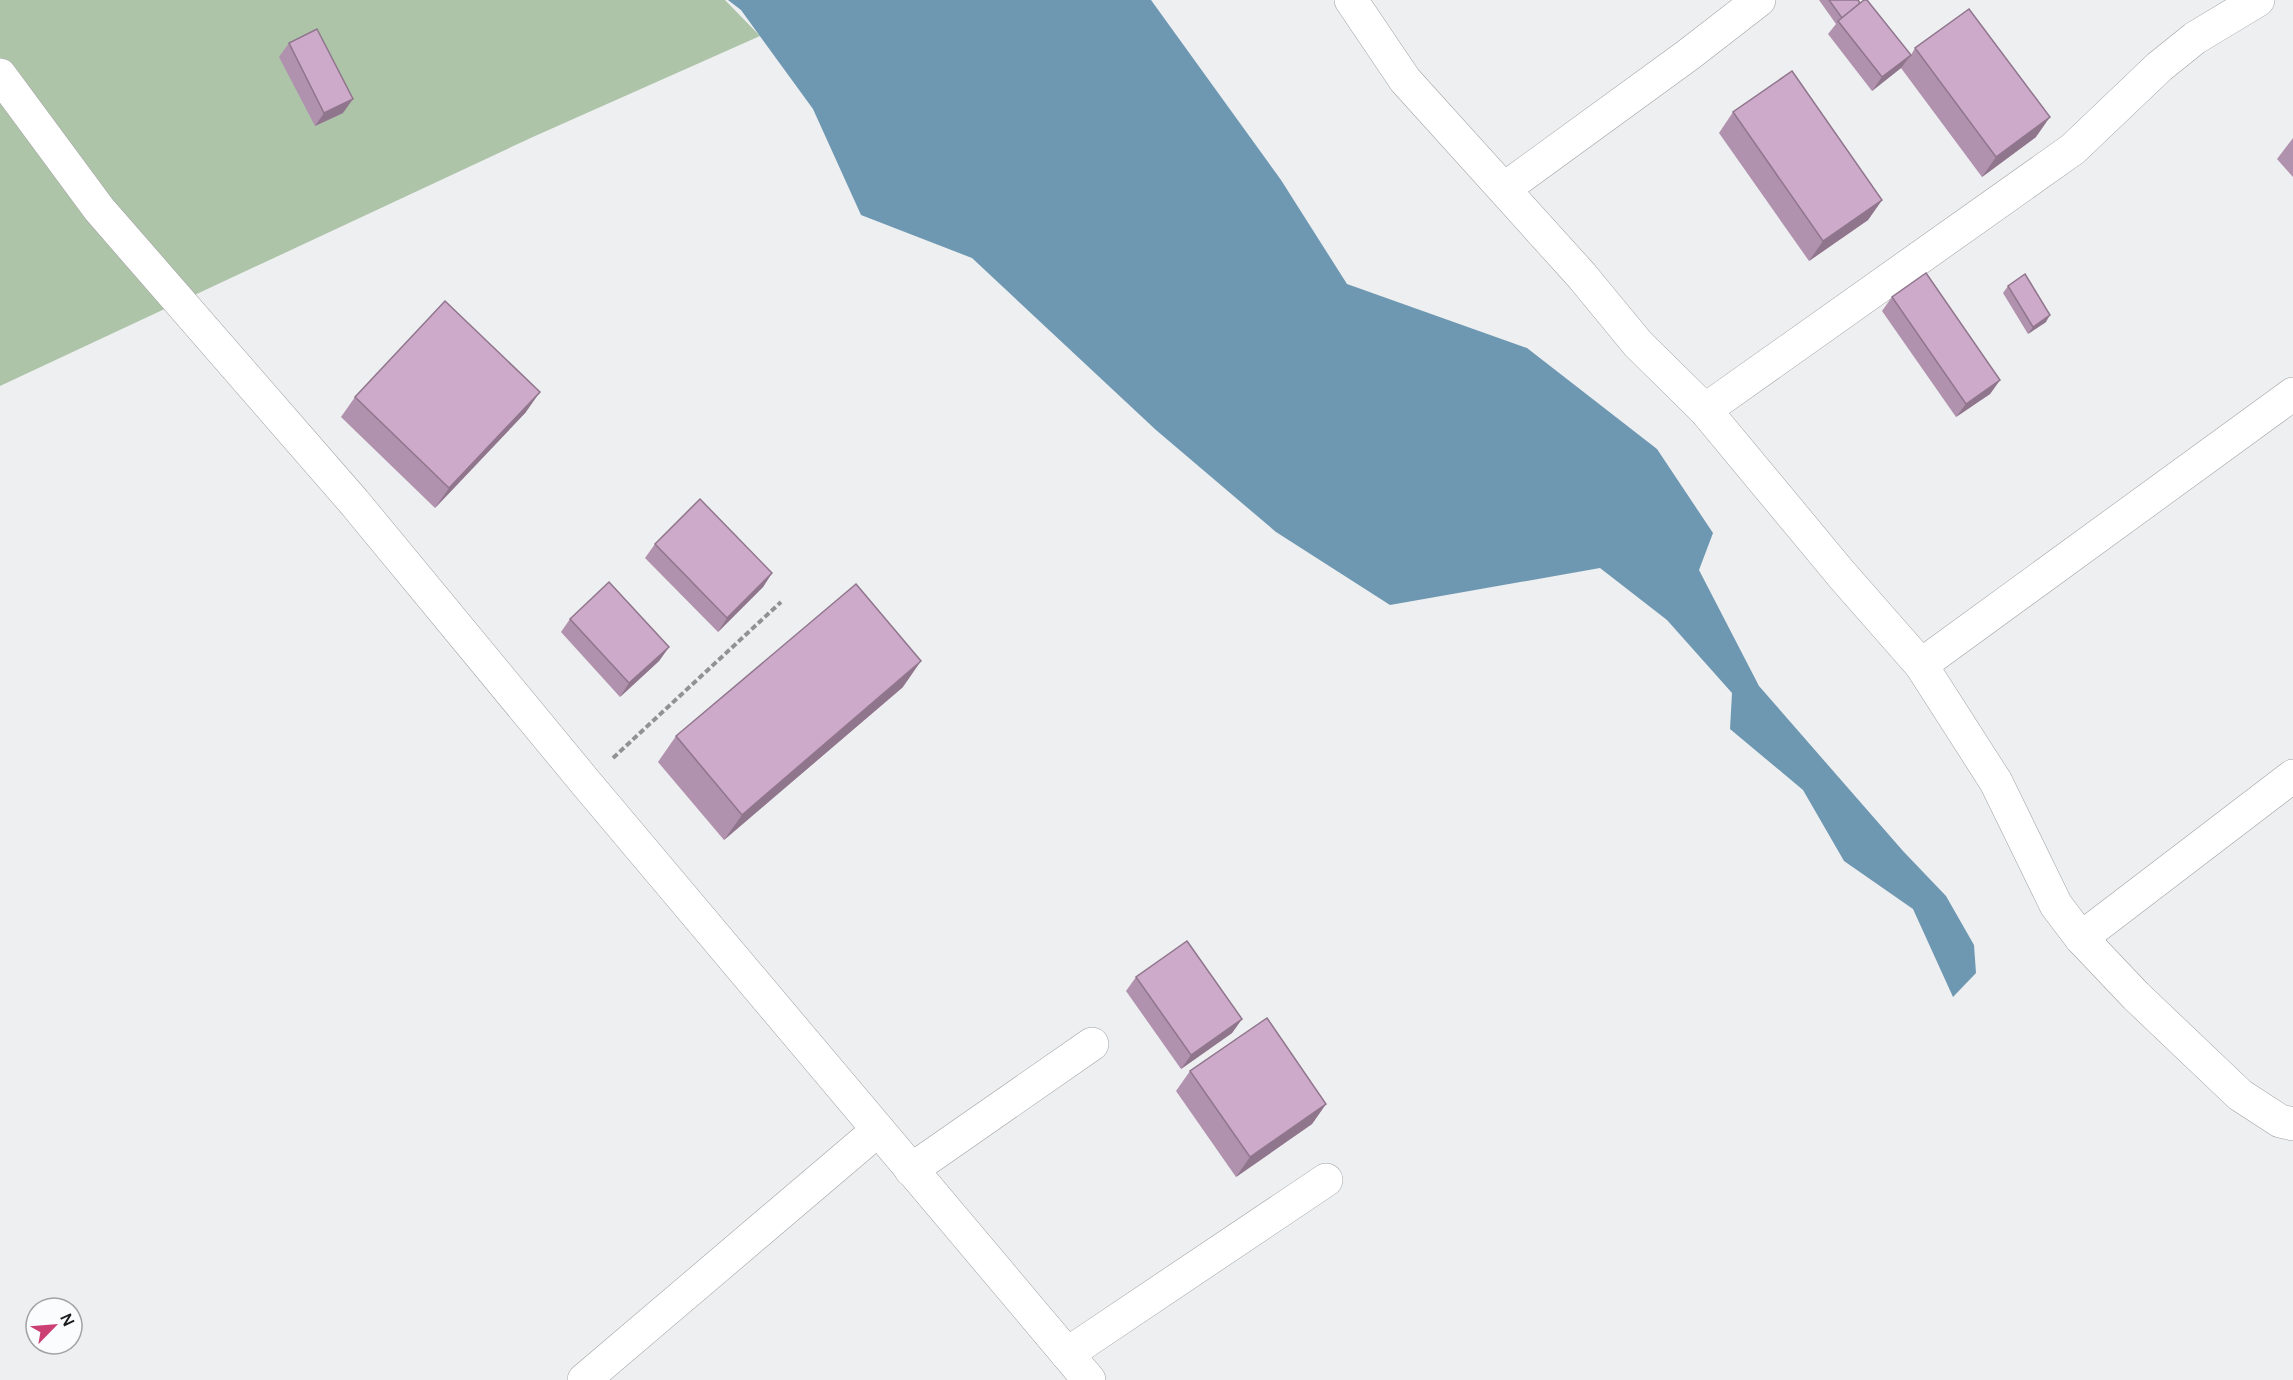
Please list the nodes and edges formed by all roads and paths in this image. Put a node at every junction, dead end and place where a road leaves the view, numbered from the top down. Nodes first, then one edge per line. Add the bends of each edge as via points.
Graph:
1 (1351, 0) edge
2 (1759, 0) edge
3 (2258, 0) edge
4 (0, 75) edge
5 (1503, 189) junction
6 (2293, 394) edge
7 (1706, 410) junction
8 (781, 602) dead end
9 (1921, 665) junction
10 (2293, 776) edge
11 (586, 783) junction
12 (2080, 938) junction
13 (1092, 1044) dead end
14 (2293, 1124) edge
15 (878, 1130) junction
16 (911, 1170) junction
17 (1326, 1180) dead end
18 (1066, 1354) junction
19 (584, 1380) edge
20 (1089, 1380) edge

1 - 5 street via 1405,80
2 - 5 street
3 - 7 street via 2195,38 2158,67 2073,149
4 - 11 street via 99,209 354,502
5 - 7 street via 1638,344
6 - 9 street
7 - 9 street
8 - 11 path
9 - 12 street via 1996,782 2056,904
10 - 12 street
11 - 15 street
12 - 14 street via 2240,1095 2280,1121
13 - 16 street
15 - 16 street
15 - 19 street
16 - 18 street
17 - 18 street
18 - 20 street

